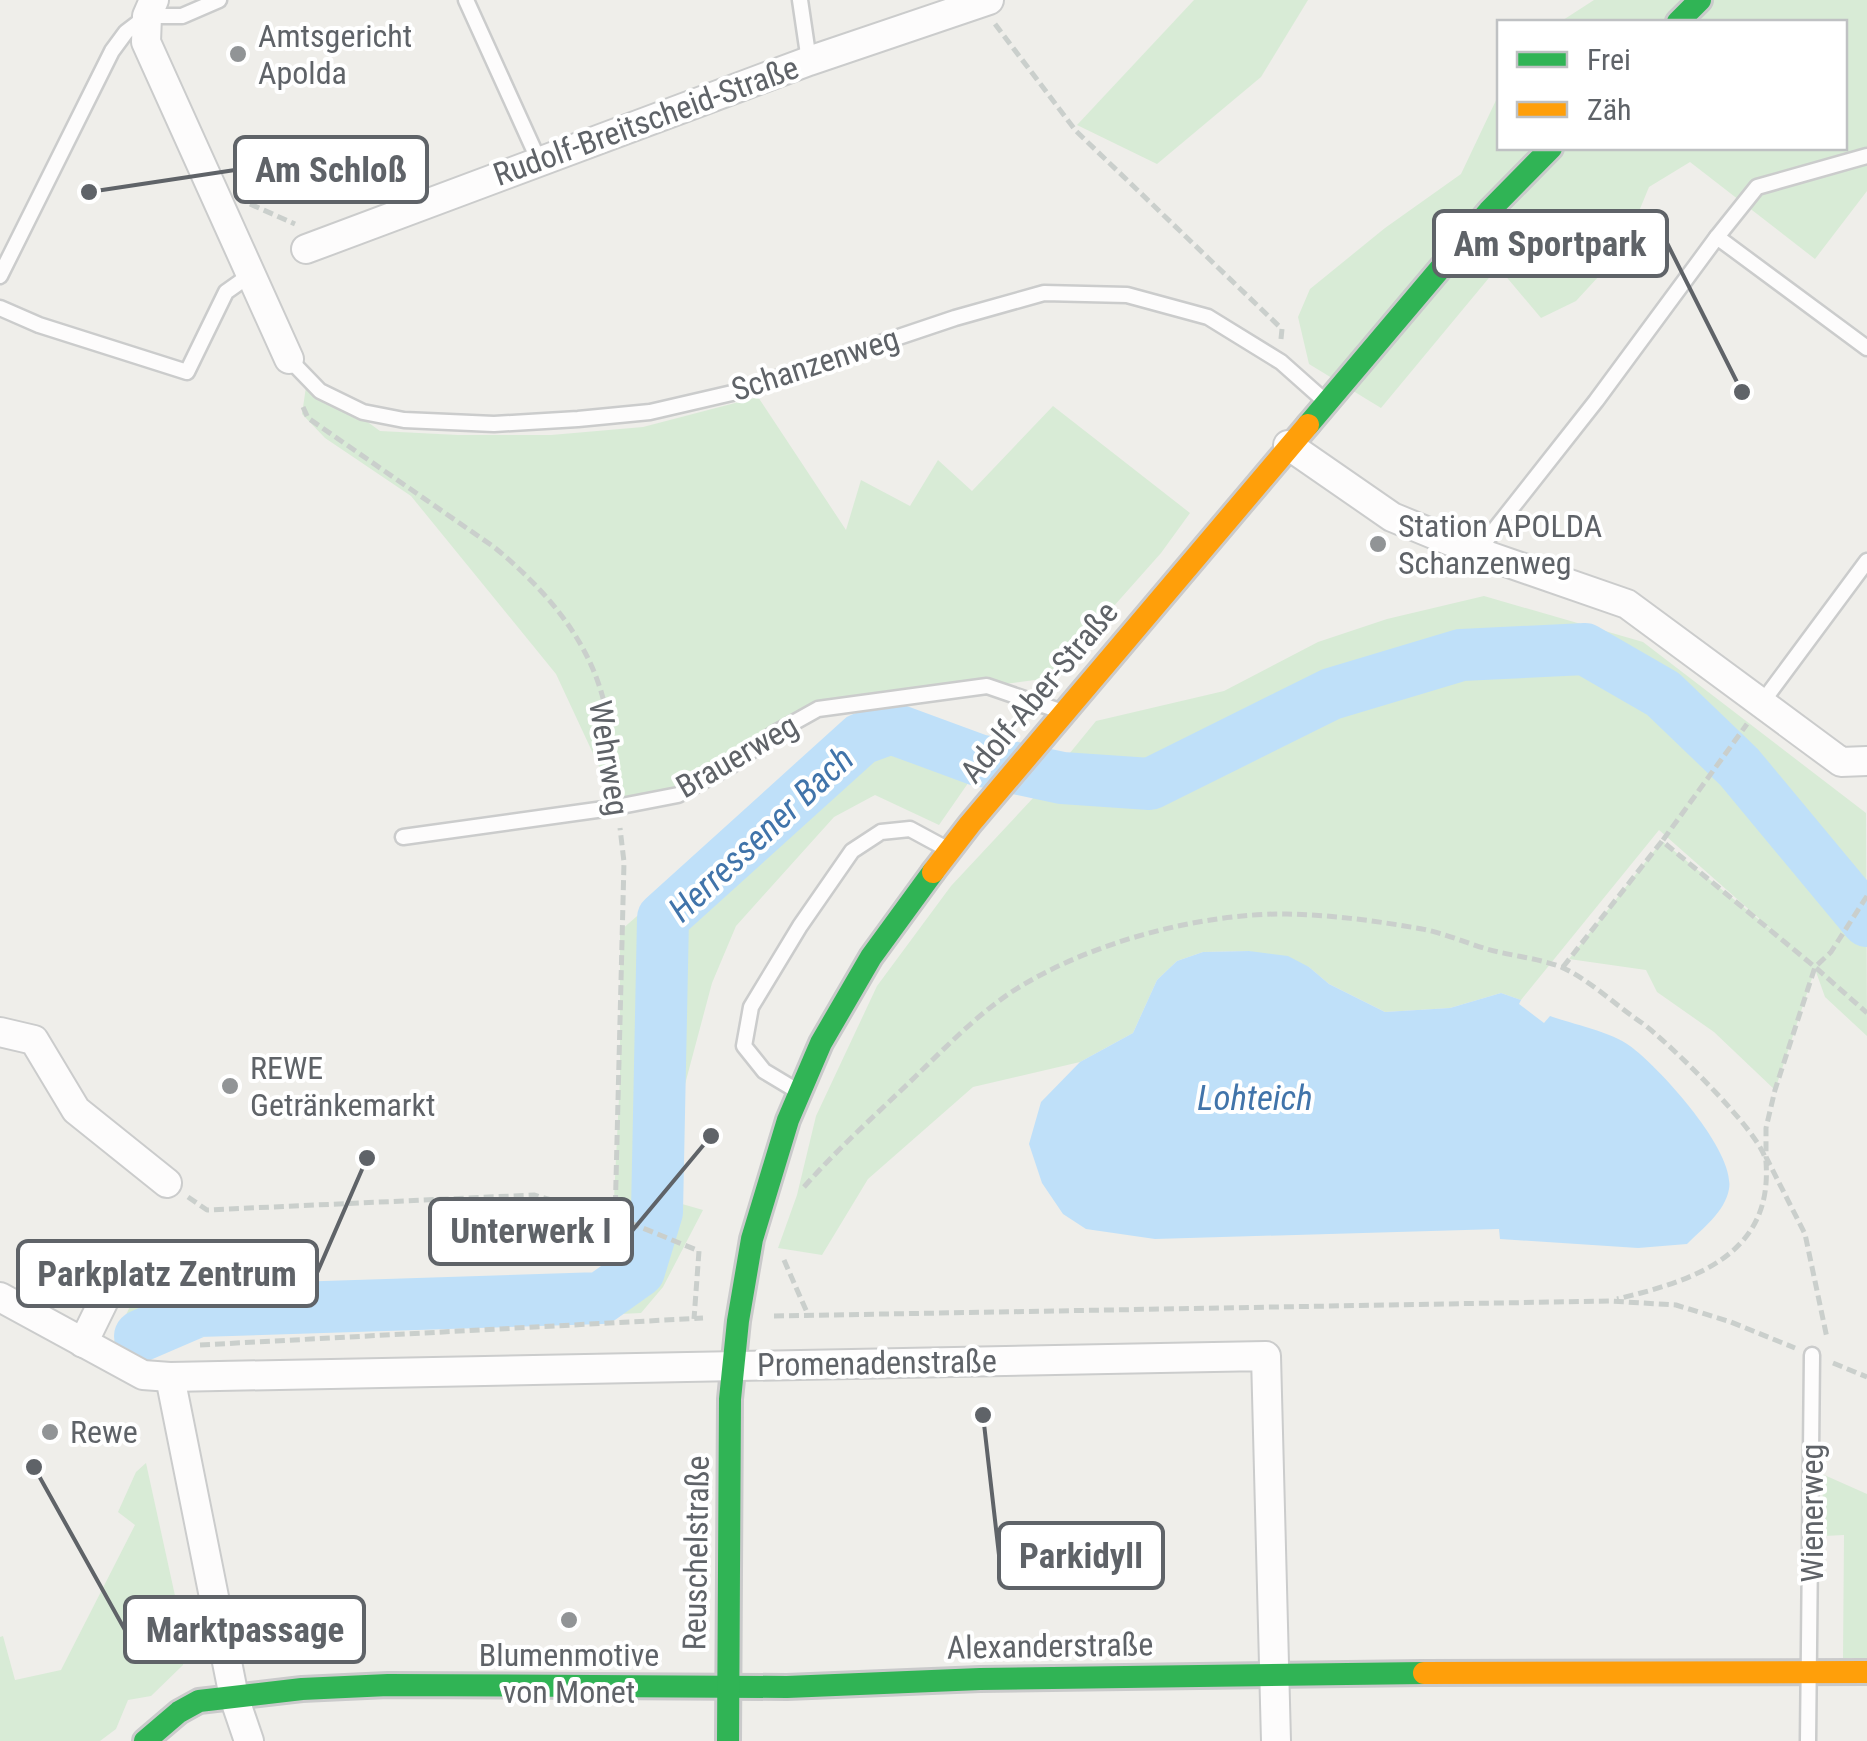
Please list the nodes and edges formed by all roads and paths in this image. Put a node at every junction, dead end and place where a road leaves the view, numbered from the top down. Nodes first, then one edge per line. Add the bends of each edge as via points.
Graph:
1 (219, 0) edge
2 (466, 0) edge
3 (800, 0) edge
4 (1700, 0) edge
5 (984, 2) edge
6 (150, 8) edge
7 (1680, 20) edge
8 (809, 61) junction
9 (1549, 150) edge
10 (1867, 156) edge
11 (538, 161) junction
12 (223, 214) junction
13 (1717, 237) junction
14 (306, 249) joint
15 (250, 274) junction
16 (0, 276) edge
17 (0, 308) edge
18 (1867, 348) edge
19 (1281, 362) junction
20 (294, 366) junction
21 (1327, 402) junction
22 (1288, 446) junction
23 (1477, 552) junction
24 (1867, 561) edge
25 (1761, 705) junction
26 (1065, 712) junction
27 (1732, 745) dead end
28 (1867, 761) edge
29 (617, 805) junction
30 (404, 837) dead end
31 (1662, 841) junction
32 (950, 850) junction
33 (1867, 896) edge
34 (1815, 967) junction
35 (1562, 968) junction
36 (1867, 1012) edge
37 (0, 1032) edge
38 (799, 1092) junction
39 (1766, 1156) junction
40 (167, 1183) joint
41 (797, 1195) dead end
42 (615, 1220) junction
43 (778, 1248) dead end
44 (111, 1286) dead end
45 (0, 1297) edge
46 (1610, 1301) junction
47 (739, 1315) junction
48 (809, 1317) junction
49 (83, 1343) junction
50 (192, 1346) dead end
51 (1812, 1355) junction
52 (732, 1366) junction
53 (170, 1377) junction
54 (1867, 1377) edge
55 (1812, 1672) junction
56 (1867, 1672) edge
57 (1274, 1674) junction
58 (727, 1686) junction
59 (234, 1697) junction
60 (145, 1741) edge
61 (249, 1741) edge
62 (728, 1741) edge
63 (1276, 1741) edge
64 (1808, 1741) edge

1 - 6 lane via 182,16
2 - 11 lane
3 - 8 lane
4 - 7 main road
5 - 8 street, Rudolf-Breitscheid-Straße
5 - 19 path via 1076,130 1282,329
6 - 12 street via 146,42
6 - 16 lane via 112,51
8 - 11 street, Rudolf-Breitscheid-Straße
9 - 21 main road, Adolf-Aber-Straße
10 - 13 lane via 1756,187
11 - 14 street, Rudolf-Breitscheid-Straße
12 - 14 path via 247,203 295,224
12 - 15 street
13 - 18 lane
13 - 23 lane
15 - 17 lane via 226,292 187,372
15 - 20 street
19 - 20 lane, Schanzenweg via 1208,316 1127,294 1044,293 732,393 650,412 494,424 404,420 363,412 320,391
19 - 21 lane, Schanzenweg
20 - 29 path, Wehrweg via 308,418 494,548 564,614 606,707
21 - 22 main road, Adolf-Aber-Straße
22 - 23 street via 1378,510
22 - 26 main road, Adolf-Aber-Straße
23 - 25 street via 1627,604
24 - 25 lane
25 - 28 street via 1842,762
26 - 29 lane, Brauerweg via 987,686 818,709 678,795
26 - 32 main road, Adolf-Aber-Straße
27 - 31 path
29 - 30 lane, Brauerweg
29 - 42 path, Wehrweg via 624,862
31 - 34 path
31 - 35 path
32 - 38 main road, Adolf-Aber-Straße via 893,922
32 - 38 lane via 910,830 881,832 852,851 790,942 751,1007 744,1046 764,1070
33 - 34 path
34 - 36 path
34 - 39 path via 1775,1090
35 - 39 path via 1656,1033 1715,1089
35 - 41 path via 1426,930 1286,914 1222,918 1128,940 998,1002
37 - 40 street via 34,1040 76,1110
38 - 47 main road, Adolf-Aber-Straße via 754,1226
39 - 46 path via 1766,1198 1751,1232 1718,1264 1671,1286
39 - 51 path via 1805,1234 1828,1339
40 - 42 path via 207,1210 534,1196
42 - 50 path via 698,1251 694,1318
43 - 48 path
44 - 49 street
45 - 49 street, Promenadenstraße
46 - 48 path
46 - 51 path via 1676,1305
47 - 48 path
47 - 52 main road, Adolf-Aber-Straße
49 - 53 street, Promenadenstraße via 142,1376
51 - 54 path
51 - 55 lane, Wienerweg
52 - 53 street, Promenadenstraße
52 - 57 street, Promenadenstraße via 1266,1356
52 - 58 main road, Reuschelstraße
53 - 59 street
55 - 56 main road, Alexanderstraße
55 - 57 main road, Alexanderstraße
55 - 64 lane, Wienerweg
57 - 58 main road, Alexanderstraße
57 - 63 street
58 - 59 main road, Alexanderstraße via 388,1685
58 - 62 main road, Reuschelstraße
59 - 60 main road, Alexanderstraße via 189,1706
59 - 61 street

